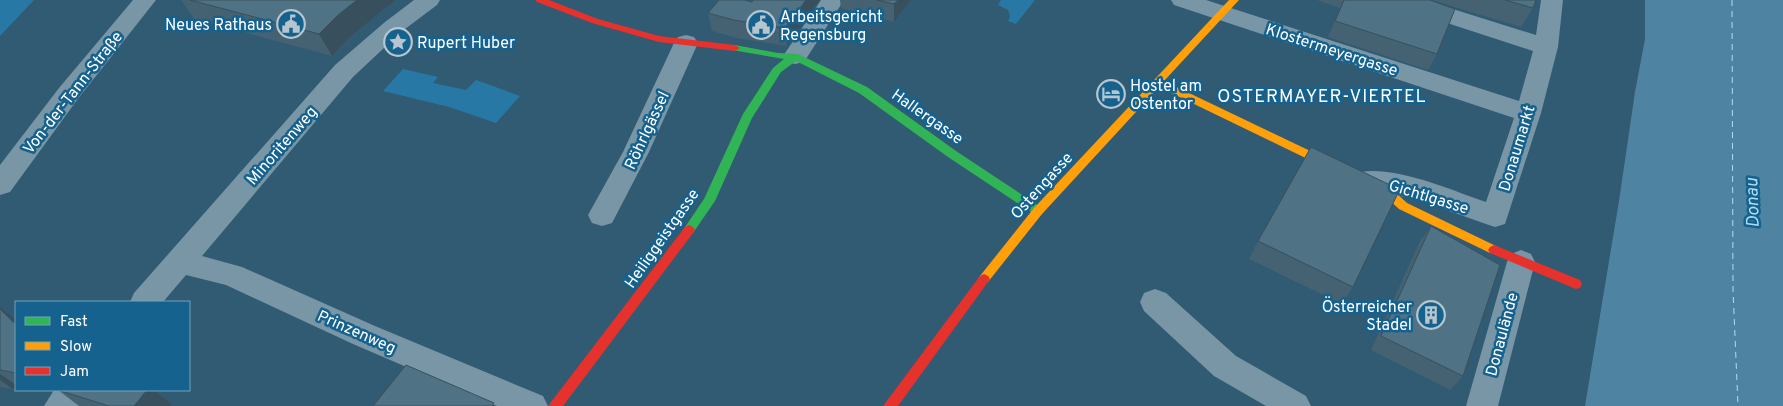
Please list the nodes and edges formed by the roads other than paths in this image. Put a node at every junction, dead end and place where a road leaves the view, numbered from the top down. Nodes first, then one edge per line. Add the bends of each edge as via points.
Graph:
1 (429, 0) edge
2 (540, 0) edge
3 (833, 0) edge
4 (1182, 0) edge
5 (1400, 0) edge
6 (1552, 0) edge
7 (1228, 6) edge
8 (139, 8) edge
9 (686, 43) junction
10 (1546, 47) junction
11 (795, 56) junction
12 (1157, 82) junction
13 (1528, 113) junction
14 (1362, 181) junction
15 (0, 185) edge
16 (1038, 211) junction
17 (602, 215) dead end
18 (1495, 216) joint
19 (181, 262) junction
20 (1521, 262) junction
21 (1576, 284) dead end
22 (147, 301) edge
23 (1154, 302) dead end
24 (72, 391) edge
25 (60, 406) edge
26 (532, 406) edge
27 (555, 406) edge
28 (890, 406) edge
29 (1295, 406) edge
30 (1482, 406) edge

1 - 19 street, Minoritenweg via 344,71
2 - 9 street via 595,21 658,39
3 - 11 street
4 - 7 street, Klostermeyergasse
5 - 10 street
6 - 10 street, Donaumarkt
7 - 12 street, Ostengasse
7 - 13 street, Klostermeyergasse
8 - 15 street, Von-der-Tann-Straße via 68,94
9 - 11 street
9 - 17 street, Röhrlgässel via 624,177
10 - 13 street, Donaumarkt via 1546,81
11 - 16 street, Hallergasse via 863,90
11 - 27 street, Heiliggeistgasse via 777,70 747,118 704,208
12 - 14 street, Gichtlgasse
12 - 16 street, Ostengasse
13 - 18 street, Donaumarkt
14 - 18 street, Gichtlgasse via 1394,184
14 - 20 street, Gichtlgasse via 1390,194 1403,206
16 - 28 street, Ostengasse via 960,308
19 - 22 street, Minoritenweg
19 - 26 street, Prinzenweg via 232,275
20 - 21 street
20 - 30 street, Donaulände
23 - 29 street via 1225,366
24 - 25 street

